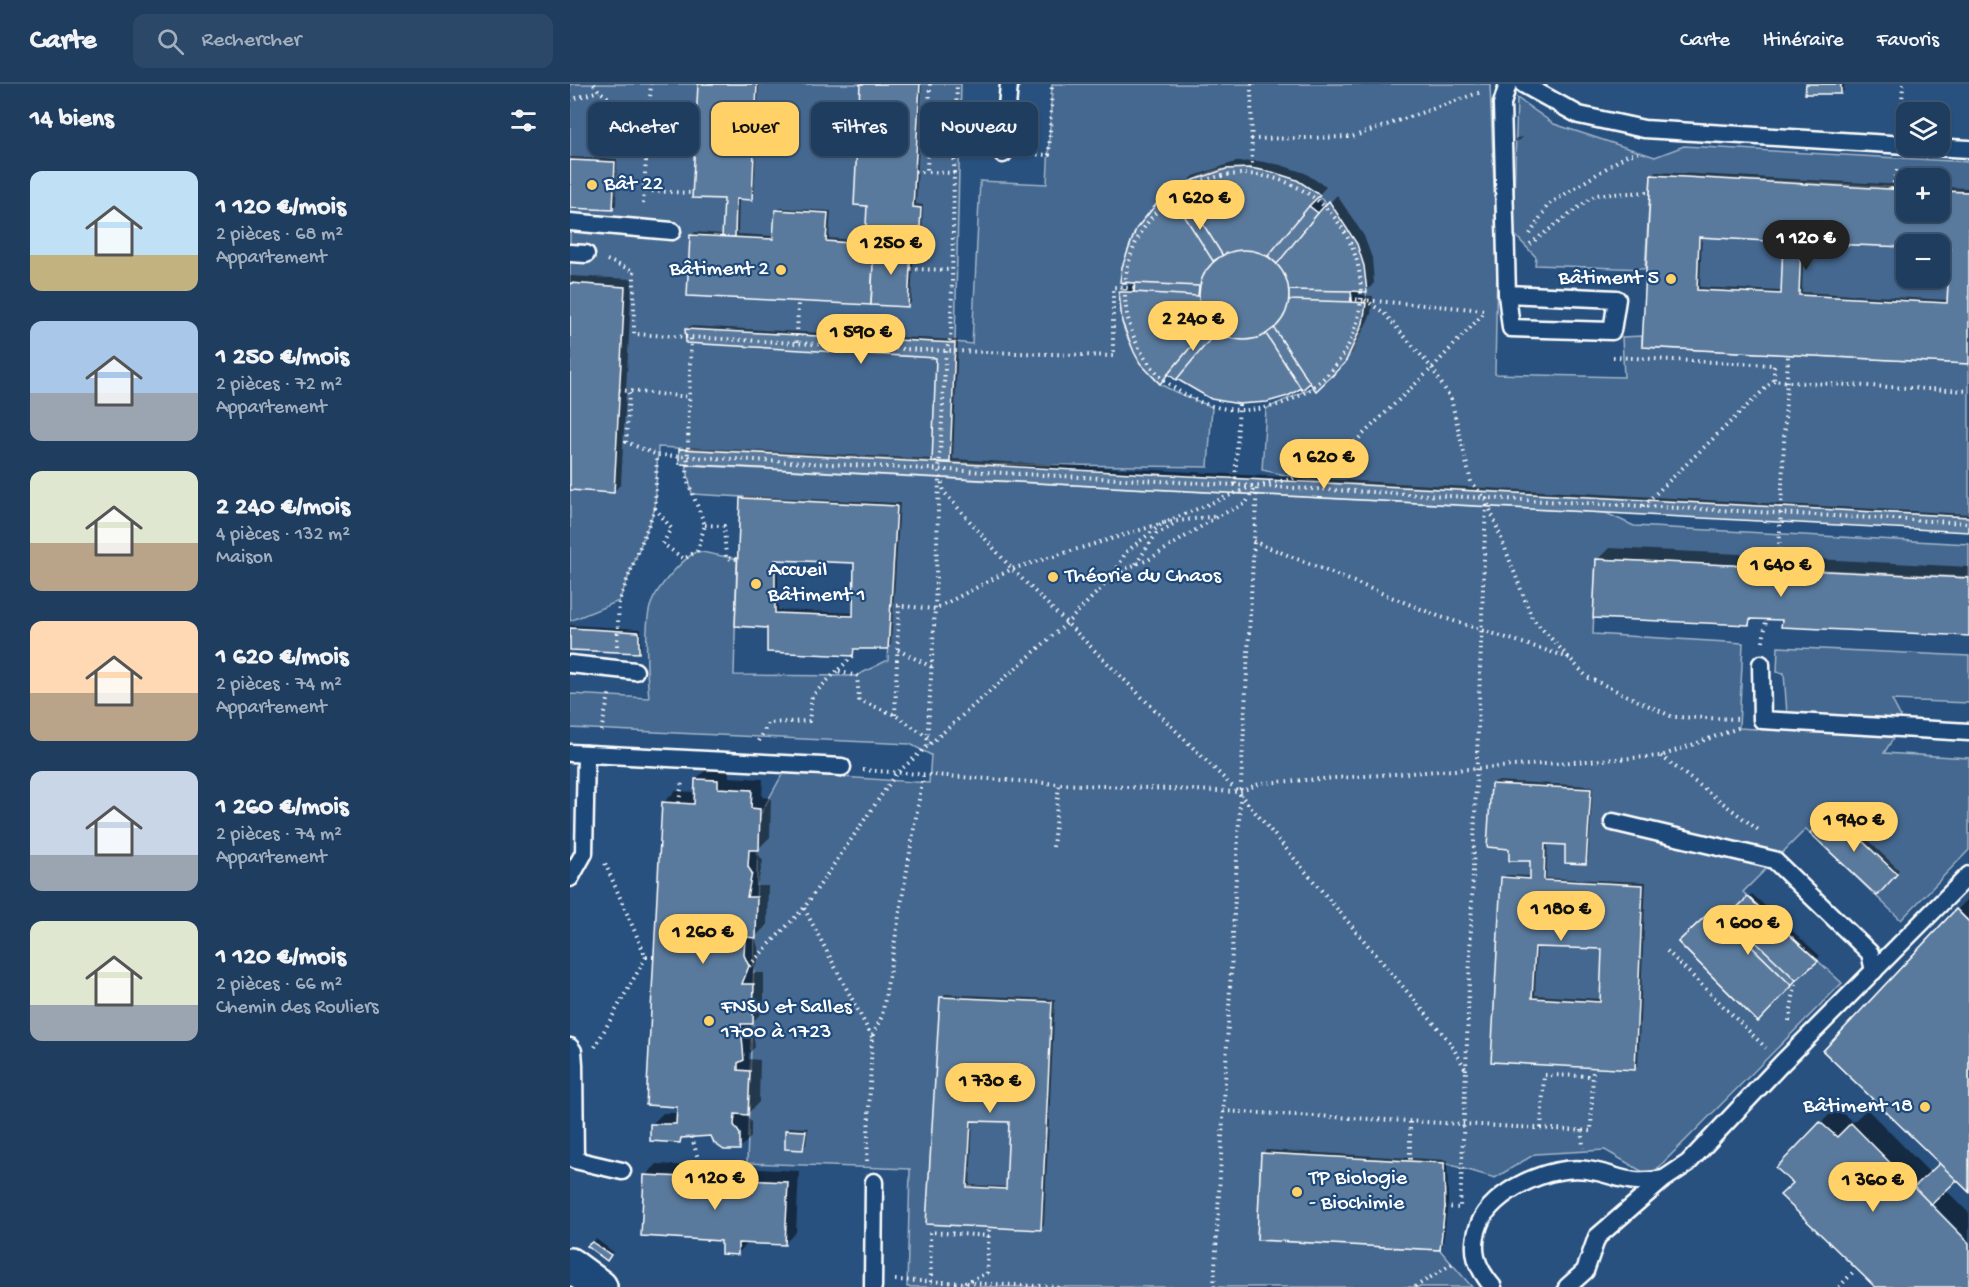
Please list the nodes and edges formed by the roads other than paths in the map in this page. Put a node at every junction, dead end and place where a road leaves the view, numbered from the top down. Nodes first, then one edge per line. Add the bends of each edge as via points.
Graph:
1 (1009, 84) edge
2 (1508, 84) edge
3 (1523, 84) edge
4 (1007, 102) edge
5 (1896, 144) edge
6 (1950, 148) edge
7 (1969, 149) edge
8 (570, 222) edge
9 (672, 231) dead end
10 (1507, 294) junction
11 (570, 664) edge
12 (1761, 664) dead end
13 (635, 671) dead end
14 (1969, 732) edge
15 (578, 754) edge
16 (842, 768) dead end
17 (1613, 822) dead end
18 (1969, 875) edge
19 (570, 878) edge
20 (1874, 971) junction
21 (570, 1047) edge
22 (622, 1171) dead end
23 (870, 1175) road end
24 (1664, 1179) junction
25 (570, 1265) edge
26 (874, 1283) edge
27 (600, 1287) edge
28 (1493, 1287) edge
29 (1567, 1287) edge

1 - 4 lane
2 - 10 lane via 1502,104
3 - 5 lane via 1579,115 1644,129
6 - 7 lane
8 - 9 lane
10 - 10 lane via 1617,299 1612,331 1511,328
11 - 13 lane
12 - 14 lane via 1762,720
15 - 16 lane
15 - 19 lane via 584,853
17 - 20 lane via 1774,860 1870,952
18 - 20 lane
20 - 24 lane via 1688,1163
21 - 22 lane via 575,1160
23 - 26 lane
24 - 28 lane via 1638,1183 1585,1169 1548,1174 1503,1193 1483,1214 1473,1250 1481,1273
24 - 29 lane via 1597,1237 1585,1271
25 - 27 street

